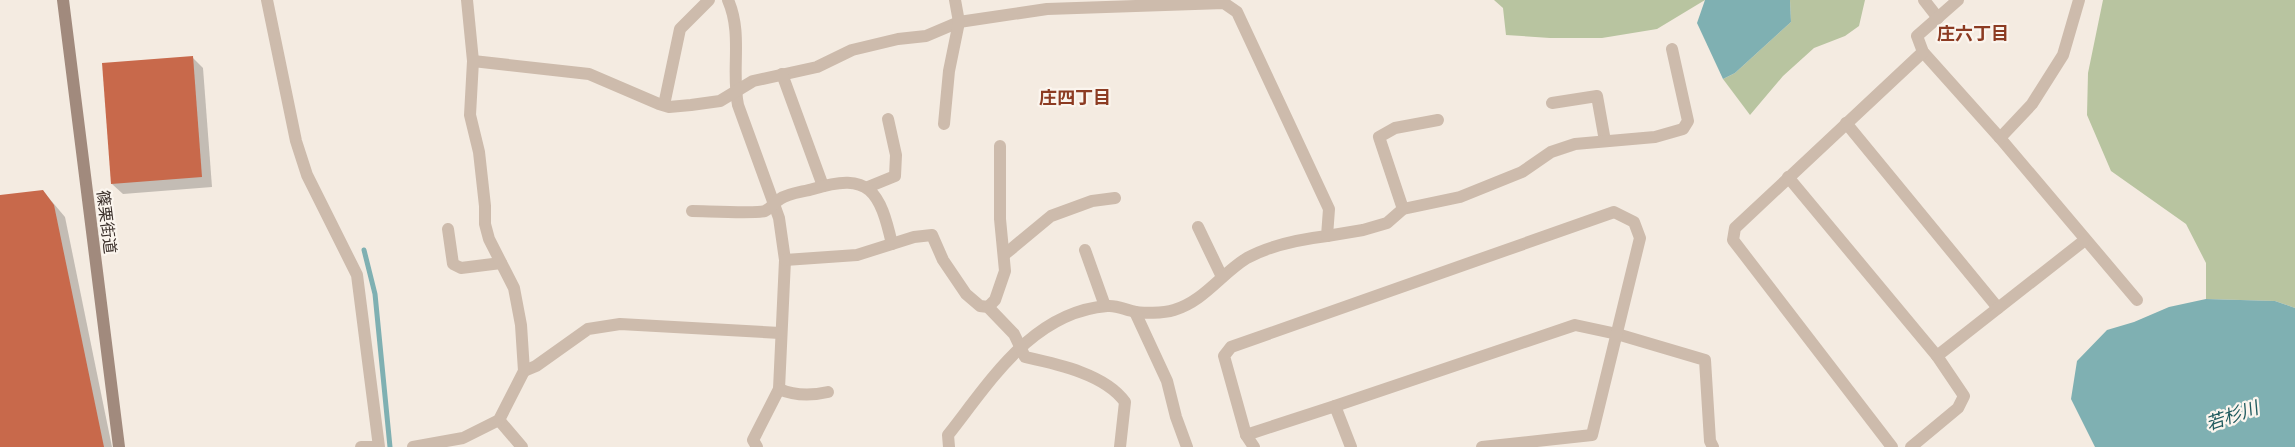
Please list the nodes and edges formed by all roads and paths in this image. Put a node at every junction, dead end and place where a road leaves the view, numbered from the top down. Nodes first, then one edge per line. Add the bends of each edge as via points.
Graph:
1 (64, 0) edge
2 (268, 0) edge
3 (467, 0) edge
4 (709, 0) edge
5 (728, 0) edge
6 (955, 0) edge
7 (1924, 0) edge
8 (1958, 0) edge
9 (2079, 0) edge
10 (1938, 18) junction
11 (959, 22) junction
12 (1672, 49) dead end
13 (1922, 52) junction
14 (473, 61) junction
15 (782, 74) junction
16 (736, 93) junction
17 (1552, 102) dead end
18 (664, 105) junction
19 (888, 119) dead end
20 (1438, 120) dead end
21 (1846, 123) junction
22 (944, 124) dead end
23 (2000, 138) junction
24 (1605, 141) junction
25 (1000, 146) dead end
26 (1788, 178) junction
27 (822, 186) junction
28 (868, 186) junction
29 (1115, 198) dead end
30 (775, 204) junction
31 (1403, 210) junction
32 (692, 211) dead end
33 (1198, 227) dead end
34 (448, 229) dead end
35 (1327, 236) junction
36 (2085, 240) junction
37 (892, 244) junction
38 (1085, 250) dead end
39 (1004, 255) junction
40 (785, 260) junction
41 (501, 263) junction
42 (1222, 277) junction
43 (2138, 300) dead end
44 (1106, 306) junction
45 (988, 307) junction
46 (1998, 308) junction
47 (1135, 312) junction
48 (780, 333) junction
49 (1617, 334) junction
50 (1020, 348) junction
51 (1937, 356) junction
52 (524, 371) junction
53 (779, 389) junction
54 (828, 392) dead end
55 (1335, 406) junction
56 (499, 420) junction
57 (1592, 434) junction
58 (1246, 435) junction
59 (118, 447) edge
60 (361, 447) edge
61 (375, 447) edge
62 (379, 447) edge
63 (413, 447) edge
64 (522, 447) edge
65 (757, 447) edge
66 (949, 447) edge
67 (1120, 447) edge
68 (1187, 447) edge
69 (1254, 447) edge
70 (1351, 447) edge
71 (1482, 447) edge
72 (1597, 447) edge
73 (1713, 447) edge
74 (1892, 447) edge
75 (1911, 447) edge

1 - 59 main road, 篠栗街道
2 - 62 street via 296,141 307,175 357,275
3 - 14 street
4 - 18 street via 680,29
5 - 16 street via 737,45
6 - 11 street
7 - 10 street
8 - 10 street
9 - 23 street via 2064,55 2032,104
10 - 13 street via 1917,36
11 - 15 street via 926,36 852,50 817,66
11 - 22 street via 948,71
11 - 35 street via 1047,9 1224,3 1237,12 1329,209
12 - 24 street via 1688,121 1683,129 1655,137
13 - 21 street
13 - 23 street
14 - 18 street via 589,74
14 - 41 street via 470,115 480,152 486,206 484,224
15 - 16 street via 753,81
15 - 27 street
16 - 18 street via 720,101
16 - 30 street via 754,152
17 - 24 street via 1597,96
19 - 28 street via 896,155 895,176
20 - 31 street via 1395,128 1379,137
21 - 26 street
21 - 46 street
23 - 36 street
24 - 31 street via 1575,144 1551,152 1522,172 1460,197
25 - 39 street via 1000,219
26 - 51 street
26 - 74 street via 1735,228 1733,240
27 - 28 street via 857,182
27 - 30 street via 781,198
28 - 37 street via 885,216
29 - 39 street via 1092,201 1051,216
30 - 32 street via 764,211
30 - 40 street
31 - 35 street via 1386,223
33 - 42 street
34 - 41 street via 453,264 461,268
35 - 42 street via 1299,240 1248,258
36 - 43 street
36 - 46 street
37 - 40 street via 857,255
37 - 45 street via 932,235 943,260 966,294 980,306
38 - 44 street
39 - 45 street via 1002,286
40 - 48 street
41 - 52 street via 514,288 521,325
42 - 47 street via 1202,297 1173,310
44 - 47 street
44 - 50 street via 1063,317 1047,325
45 - 50 street via 1014,334
46 - 51 street
47 - 68 street via 1168,381
48 - 52 street via 620,324 588,329
48 - 53 street
49 - 55 street via 1575,325
49 - 57 street
49 - 58 street via 1640,238 1634,222 1614,212 1230,347 1224,356
49 - 73 street via 1705,360
50 - 66 street via 948,435
50 - 67 street via 1025,357 1072,367 1119,393 1125,402
51 - 75 street via 1964,396 1958,408
52 - 56 street
53 - 54 street via 791,394
53 - 65 street via 753,440
55 - 58 street
55 - 70 street
56 - 63 street via 463,438
56 - 64 street
57 - 71 street
57 - 72 street
58 - 69 street
60 - 61 street

